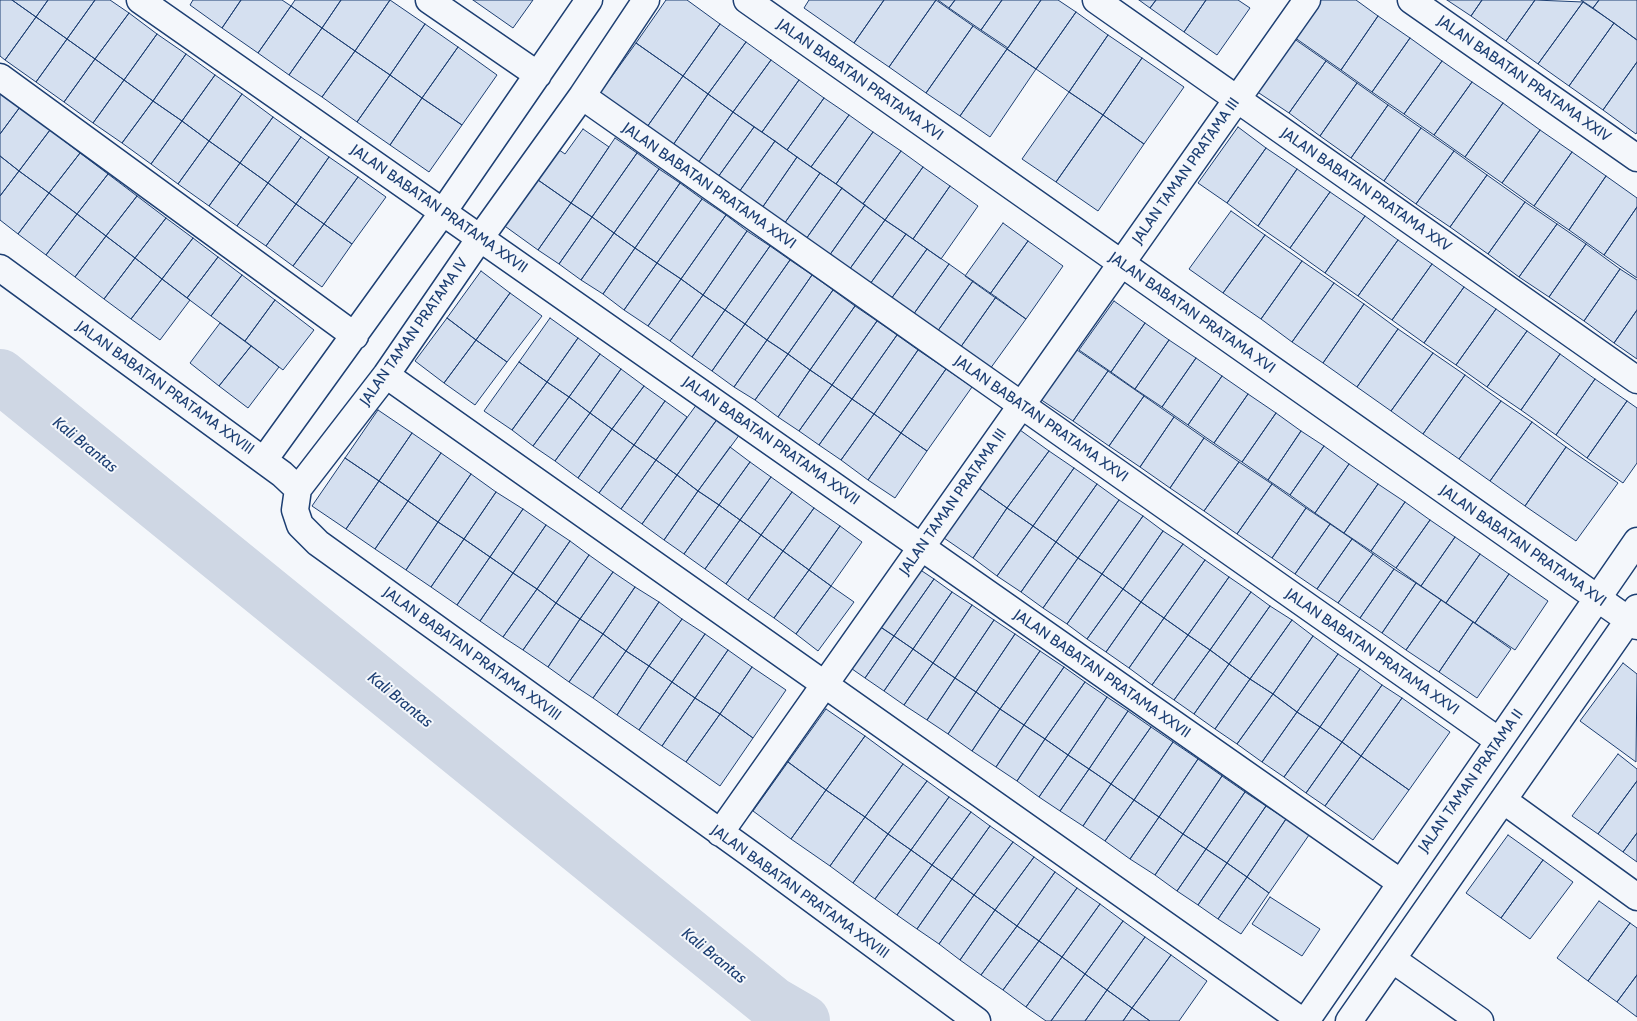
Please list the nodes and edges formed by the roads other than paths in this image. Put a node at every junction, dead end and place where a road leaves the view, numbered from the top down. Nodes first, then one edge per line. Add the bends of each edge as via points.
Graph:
1 (140, 0) edge
2 (429, 0) edge
3 (589, 0) edge
4 (646, 0) edge
5 (747, 0) edge
6 (1096, 0) edge
7 (1307, 0) edge
8 (1411, 0) edge
9 (538, 75) junction
10 (0, 77) edge
11 (582, 96) junction
12 (1237, 99) junction
13 (1637, 158) edge
14 (443, 212) junction
15 (480, 238) junction
16 (1121, 263) junction
17 (0, 268) edge
18 (355, 336) junction
19 (386, 375) junction
20 (1637, 380) edge
21 (1021, 405) junction
22 (264, 460) junction
23 (298, 489) junction
24 (1637, 541) edge
25 (922, 547) junction
26 (1597, 598) junction
27 (1634, 618) edge
28 (826, 683) junction
29 (1499, 742) junction
30 (1503, 800) junction
31 (720, 833) junction
32 (1401, 883) junction
33 (1637, 896) edge
34 (1392, 960) junction
35 (977, 1021) edge
36 (1304, 1021) edge
37 (1349, 1021) edge
38 (1480, 1021) edge

1 - 14 street, JALAN BABATAN PRATAMA XXVII
2 - 9 street
3 - 9 street
4 - 11 street, JALAN TAMAN PRATAMA IV
5 - 16 street, JALAN BABATAN PRATAMA XVI
6 - 12 street, JALAN BABATAN PRATAMA XXV
7 - 12 street, JALAN TAMAN PRATAMA III
8 - 13 street, JALAN BABATAN PRATAMA XXIV
9 - 14 street
10 - 18 street
11 - 15 street, JALAN TAMAN PRATAMA IV
11 - 21 street, JALAN BABATAN PRATAMA XXVI
12 - 16 street, JALAN TAMAN PRATAMA III
12 - 20 street, JALAN BABATAN PRATAMA XXV
14 - 15 street, JALAN BABATAN PRATAMA XXVII
14 - 18 street
15 - 19 street, JALAN TAMAN PRATAMA IV
15 - 25 street, JALAN BABATAN PRATAMA XXVII
16 - 21 street, JALAN TAMAN PRATAMA III
16 - 26 street, JALAN BABATAN PRATAMA XVI
17 - 22 street, JALAN BABATAN PRATAMA XXVIII
18 - 22 street
19 - 23 street, JALAN TAMAN PRATAMA IV
19 - 28 street
21 - 25 street, JALAN TAMAN PRATAMA III
21 - 29 street, JALAN BABATAN PRATAMA XXVI
22 - 23 street, JALAN BABATAN PRATAMA XXVIII
23 - 31 street, JALAN BABATAN PRATAMA XXVIII via 295,510 300,525 318,543
24 - 26 street, JALAN TAMAN PRATAMA II
25 - 28 street, JALAN TAMAN PRATAMA III
25 - 32 street, JALAN BABATAN PRATAMA XXVII
26 - 27 street, JALAN BABATAN PRATAMA XVI
26 - 29 street, JALAN TAMAN PRATAMA II
27 - 30 street
28 - 31 street, JALAN TAMAN PRATAMA III
28 - 36 street
29 - 32 street, JALAN TAMAN PRATAMA II
30 - 33 street
30 - 34 street
31 - 35 street, JALAN BABATAN PRATAMA XXVIII
32 - 36 street, JALAN TAMAN PRATAMA II
34 - 37 street
34 - 38 street

